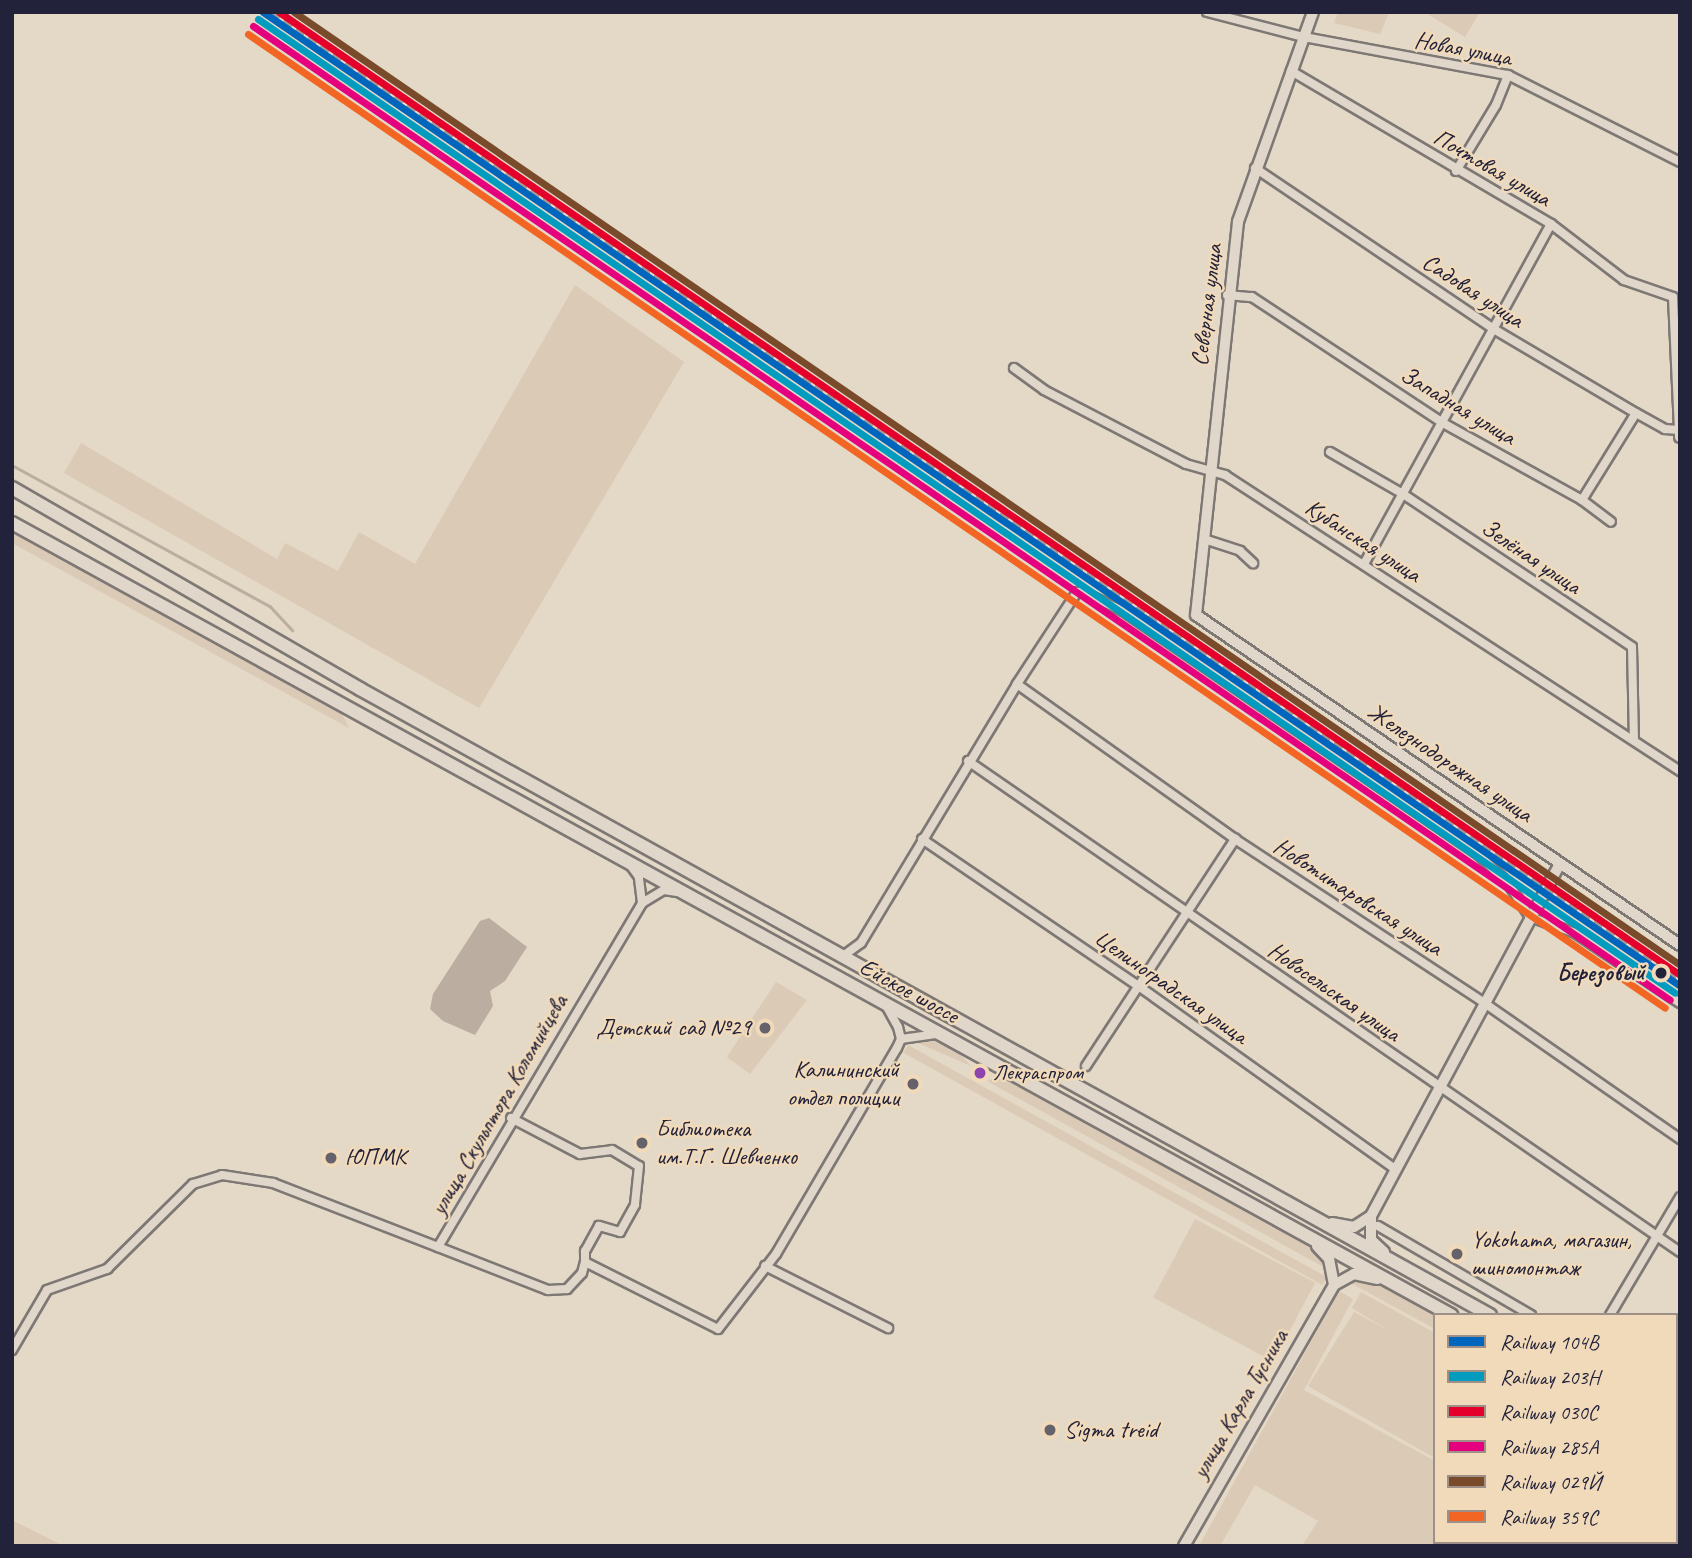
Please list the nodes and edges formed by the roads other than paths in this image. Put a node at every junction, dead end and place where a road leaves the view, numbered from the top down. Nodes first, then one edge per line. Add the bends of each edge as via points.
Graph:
1 (1207, 12) edge
2 (1312, 12) edge
3 (1304, 37) junction
4 (1291, 71) junction
5 (1508, 75) junction
6 (1680, 162) edge
7 (1255, 168) junction
8 (1456, 171) junction
9 (1550, 224) junction
10 (1227, 295) junction
11 (1492, 328) junction
12 (1014, 368) dead end
13 (1636, 413) junction
14 (1443, 423) junction
15 (1679, 430) edge
16 (1680, 437) edge
17 (1330, 452) dead end
18 (1211, 470) junction
19 (12, 488) edge
20 (1403, 494) junction
21 (1582, 500) junction
22 (1611, 522) dead end
23 (12, 523) edge
24 (1204, 539) junction
25 (1253, 563) dead end
26 (1364, 564) junction
27 (1196, 615) joint
28 (1017, 684) junction
29 (1634, 739) junction
30 (968, 761) junction
31 (1680, 771) edge
32 (922, 839) junction
33 (1235, 839) junction
34 (605, 847) junction
35 (1560, 864) junction
36 (690, 894) junction
37 (642, 903) junction
38 (1186, 912) junction
39 (1530, 917) junction
40 (861, 943) junction
41 (1680, 945) edge
42 (841, 956) junction
43 (867, 970) junction
44 (1137, 985) junction
45 (856, 986) junction
46 (1483, 1002) junction
47 (1680, 1003) edge
48 (943, 1034) junction
49 (901, 1039) junction
50 (1086, 1066) dead end
51 (1438, 1087) junction
52 (510, 1118) junction
53 (1680, 1139) edge
54 (1395, 1169) junction
55 (1680, 1197) edge
56 (1375, 1221) junction
57 (1324, 1223) junction
58 (1288, 1225) junction
59 (1657, 1235) junction
60 (439, 1247) junction
61 (1680, 1252) edge
62 (585, 1262) junction
63 (765, 1266) junction
64 (1405, 1268) junction
65 (1386, 1279) junction
66 (1334, 1285) junction
67 (1447, 1313) edge
68 (1486, 1313) edge
69 (1528, 1313) edge
70 (1611, 1313) edge
71 (888, 1328) dead end
72 (12, 1350) edge
73 (1184, 1546) edge

1 - 3 street, Новая улица
2 - 3 street, Северная улица
3 - 4 street, Северная улица
3 - 5 street, Новая улица
4 - 7 street, Северная улица
4 - 8 street, Почтовая улица
5 - 6 street, Новая улица
5 - 8 street via 1496,105
7 - 10 street, Северная улица via 1238,222
7 - 11 street, Садовая улица
8 - 9 street, Почтовая улица
9 - 11 street
9 - 15 street, Почтовая улица via 1624,280 1673,297
10 - 14 street, Западная улица via 1252,297
10 - 18 street, Северная улица
11 - 13 street, Садовая улица
11 - 14 street
12 - 18 street, Кубанская улица via 1044,390 1174,458
13 - 15 street, Садовая улица via 1665,429
13 - 21 street
14 - 20 street
14 - 21 street, Западная улица
15 - 16 street
17 - 20 street, Зелёная улица
18 - 24 street, Северная улица
18 - 26 street, Кубанская улица
19 - 42 main road, Ейское шоссе via 360,689
20 - 26 street
20 - 29 street, Зелёная улица via 1632,647
21 - 22 street, Западная улица
23 - 34 main road, Ейское шоссе
24 - 25 street via 1240,551
24 - 27 street, Северная улица
26 - 29 street, Кубанская улица
27 - 35 street, Железнодорожная улица
28 - 30 street
28 - 33 street, Новотитаровская улица
28 - 39 street via 1076,592 1101,598 1479,855 1508,883
29 - 31 street, Кубанская улица
30 - 32 street
30 - 38 street, Новосельская улица
32 - 40 street
32 - 44 street, Целиноградская улица
33 - 38 street
33 - 46 street, Новотитаровская улица
34 - 36 main road, Ейское шоссе
34 - 37 street via 606,853 636,871
35 - 39 street
35 - 41 street, Железнодорожная улица
36 - 37 street via 664,890
36 - 45 main road, Ейское шоссе
37 - 52 street, улица Скульптора Коломийцева
38 - 44 street
38 - 51 street, Новосельская улица
39 - 46 street
39 - 47 street via 1575,933
40 - 42 street
40 - 43 street
42 - 43 main road, Ейское шоссе
43 - 57 main road, Ейское шоссе
44 - 50 street
44 - 54 street, Целиноградская улица
45 - 48 main road, Ейское шоссе
45 - 49 street via 888,1008
46 - 51 street
46 - 53 street, Новотитаровская улица
48 - 49 street
48 - 58 main road, Ейское шоссе
49 - 63 street
51 - 54 street
51 - 59 street, Новосельская улица
52 - 60 street, улица Скульптора Коломийцева
52 - 62 street via 580,1154 612,1150 639,1166 635,1205 620,1232 599,1226 584,1251
54 - 56 street
55 - 59 street
56 - 57 street via 1354,1227
56 - 64 street via 1371,1240
56 - 69 street
57 - 64 main road, Ейское шоссе
58 - 65 main road, Ейское шоссе
58 - 66 street via 1290,1231 1324,1250 1333,1266
59 - 61 street, Новосельская улица
59 - 70 street
60 - 62 street via 548,1290 567,1289 582,1273
60 - 72 street, улица Скульптора Коломийцева via 273,1183 222,1175 193,1184 107,1269 47,1290
62 - 63 street via 718,1329
63 - 71 street
64 - 68 main road, Ейское шоссе
65 - 66 street via 1354,1274
65 - 67 main road, Ейское шоссе
66 - 73 street, улица Карла Гусника

